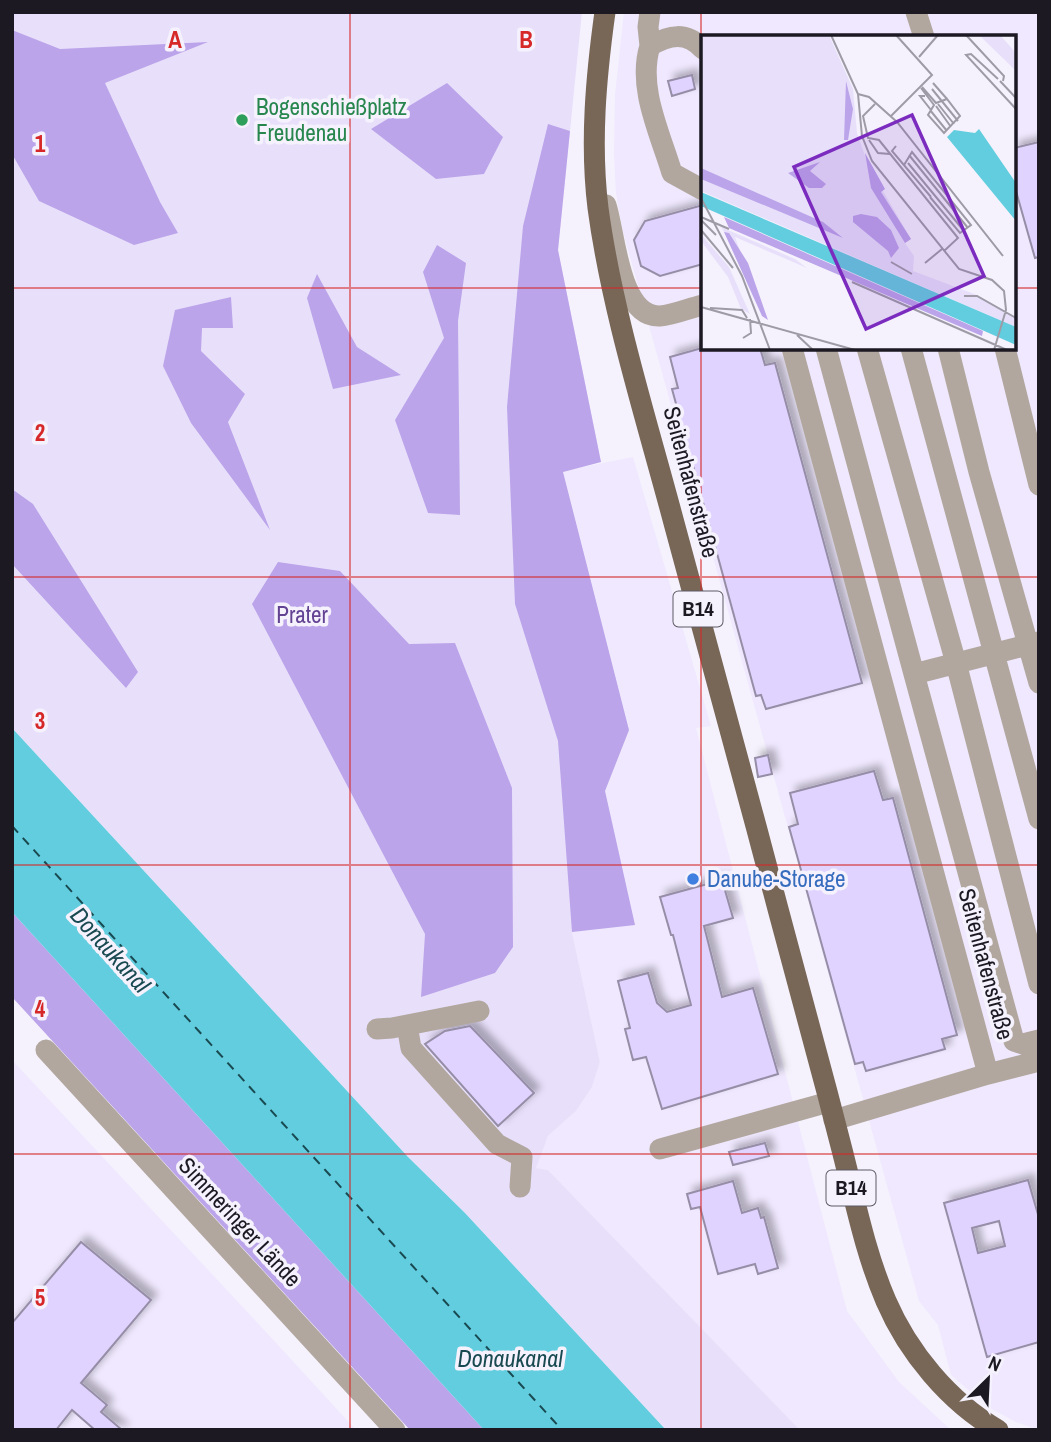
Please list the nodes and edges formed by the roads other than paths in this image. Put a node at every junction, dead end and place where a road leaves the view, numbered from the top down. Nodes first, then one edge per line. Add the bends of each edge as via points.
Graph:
1 (605, 12) edge
2 (650, 12) edge
3 (916, 13) edge
4 (923, 35) edge
5 (650, 46) junction
6 (701, 47) edge
7 (596, 177) junction
8 (701, 189) edge
9 (701, 305) edge
10 (793, 350) edge
11 (832, 350) edge
12 (868, 350) edge
13 (912, 350) edge
14 (948, 350) edge
15 (1005, 350) edge
16 (1039, 485) edge
17 (1034, 643) edge
18 (995, 654) junction
19 (956, 663) junction
20 (914, 674) junction
21 (1039, 683) edge
22 (1039, 819) edge
23 (1039, 984) edge
24 (479, 1010) dead end
25 (407, 1025) junction
26 (377, 1029) dead end
27 (1039, 1040) edge
28 (46, 1049) dead end
29 (1039, 1061) edge
30 (988, 1074) junction
31 (832, 1111) junction
32 (660, 1149) dead end
33 (520, 1187) dead end
34 (395, 1430) edge
35 (998, 1430) edge

1 - 7 main road, Seitenhafenstraße / B14 via 597,69
2 - 5 street
3 - 4 street
5 - 6 street via 666,37 682,36
5 - 8 street via 645,64 648,92 673,173
7 - 9 street via 609,213 622,278 641,310 658,316
7 - 31 main road, Seitenhafenstraße / B14 via 623,331
10 - 30 street, Seitenhafenstraße
11 - 20 street
12 - 19 street
13 - 18 street
14 - 17 street via 979,472
15 - 16 street
17 - 18 street
17 - 21 street
18 - 19 street
18 - 22 street
19 - 20 street
19 - 23 street
20 - 27 street via 1014,1041
24 - 25 street
25 - 26 street
25 - 33 street via 411,1048 497,1144 522,1157
28 - 34 street, Simmeringer Lände
29 - 30 street
30 - 31 street, Seitenhafenstraße
31 - 32 street
31 - 35 main road, Seitenhafenstraße / B14 via 869,1255 887,1303 937,1379

